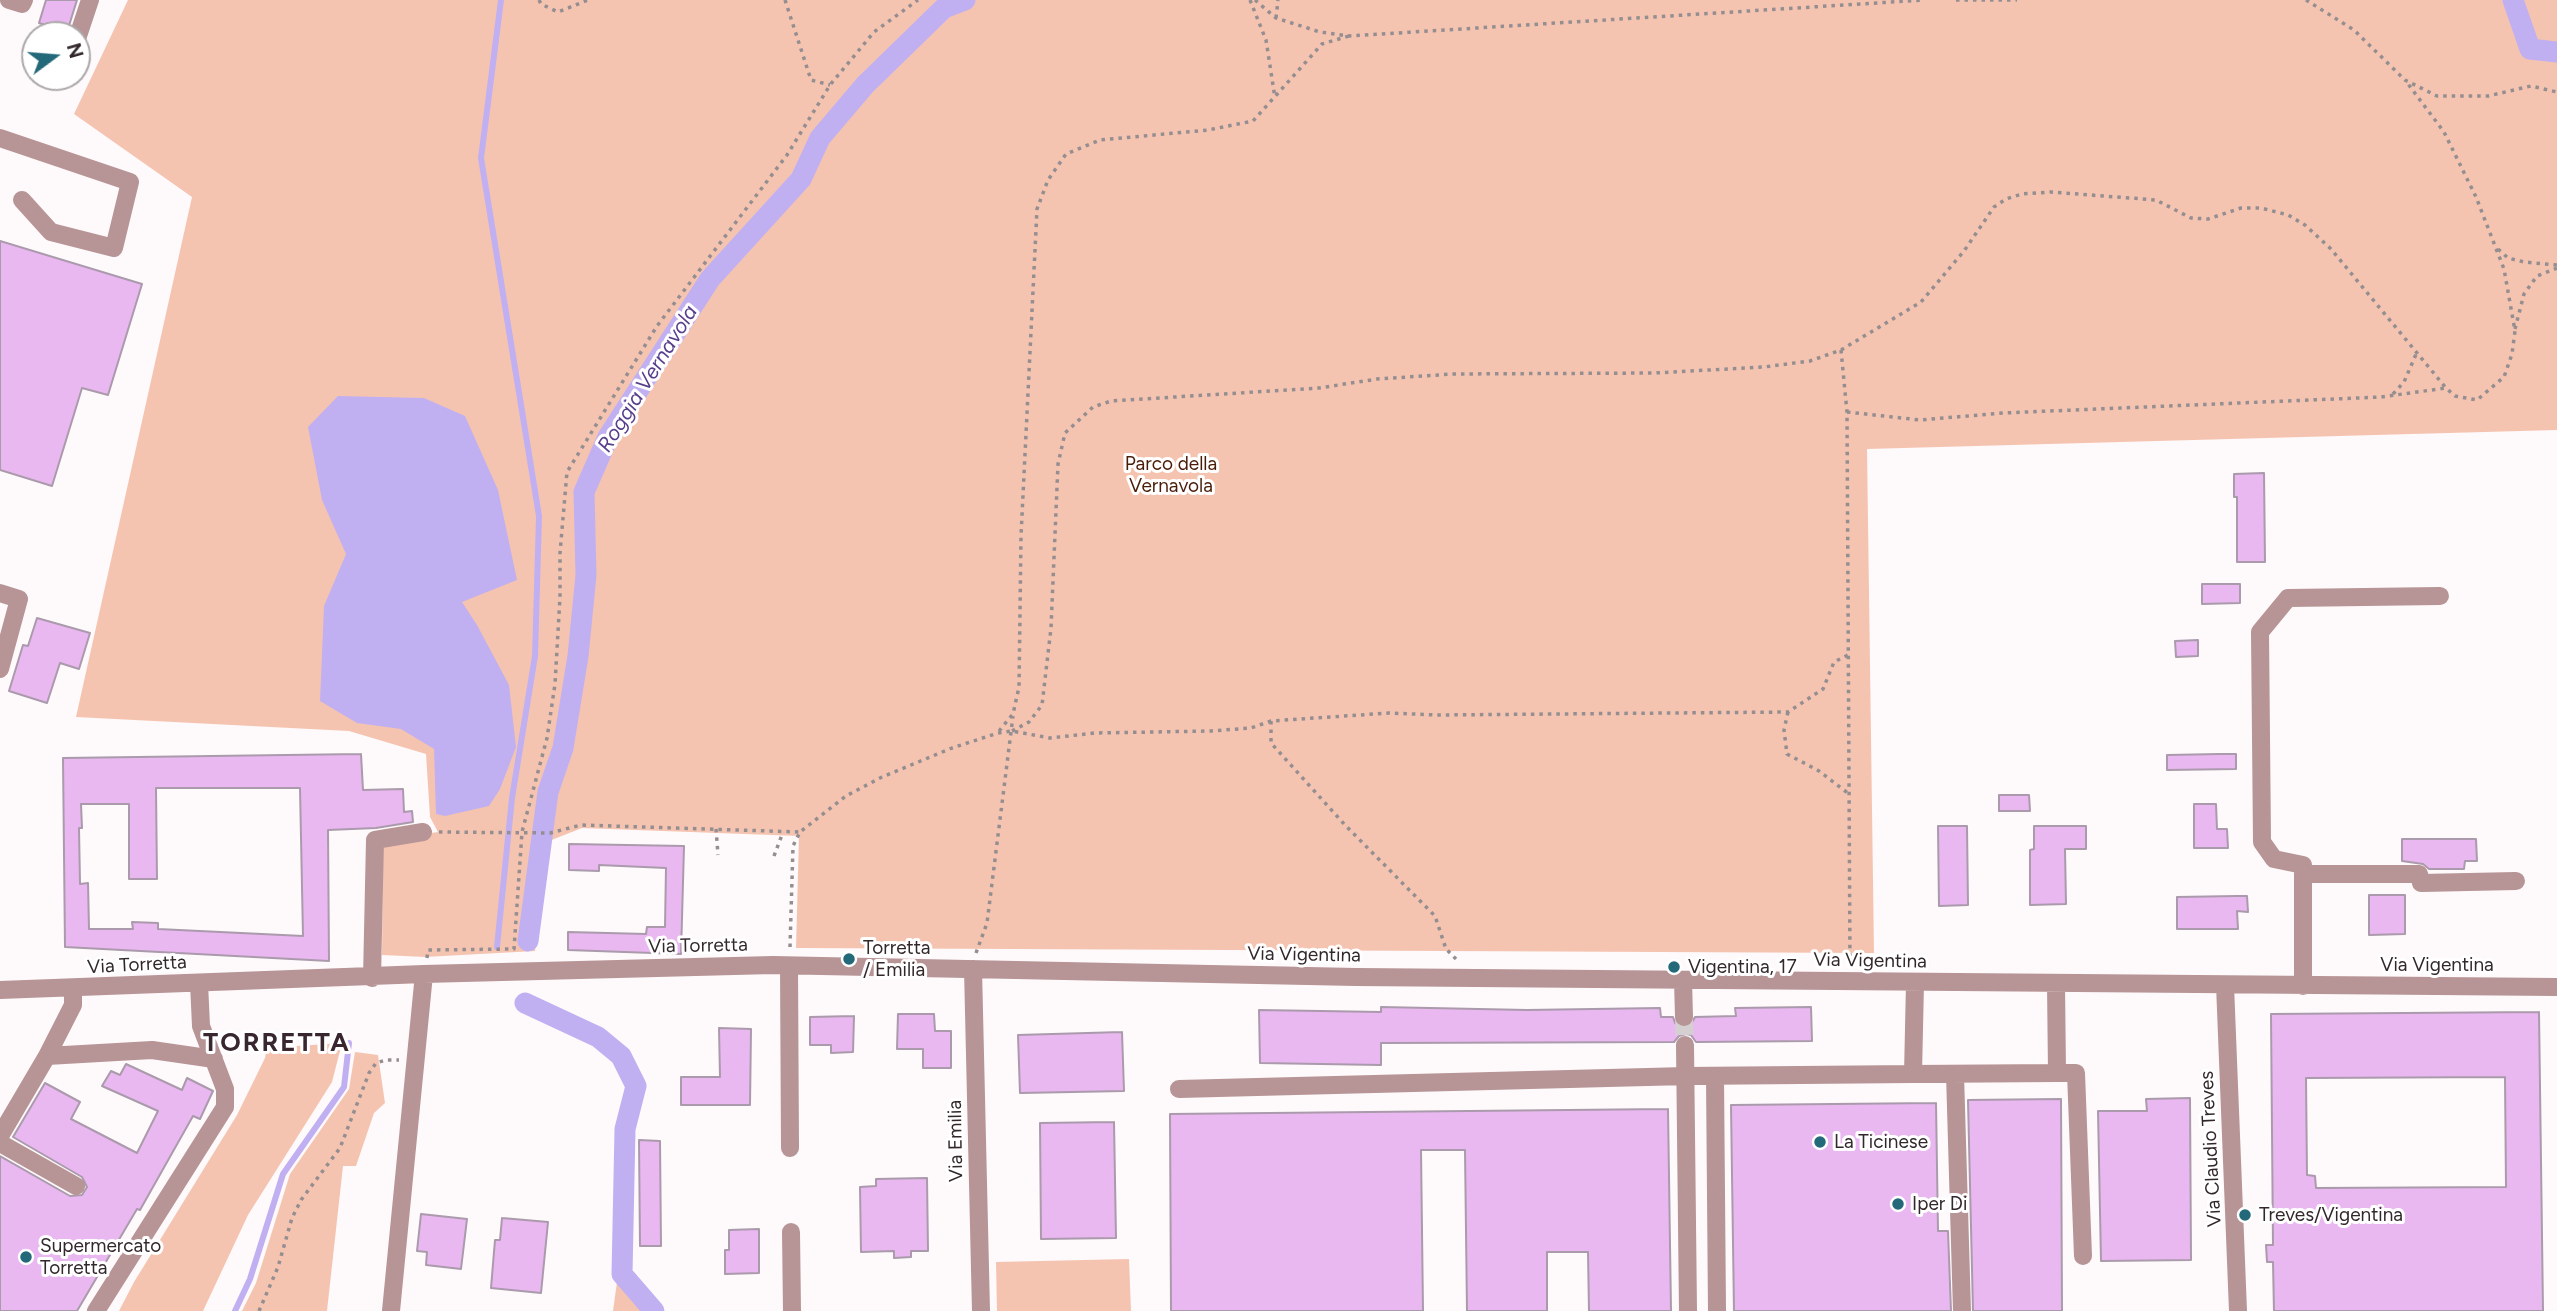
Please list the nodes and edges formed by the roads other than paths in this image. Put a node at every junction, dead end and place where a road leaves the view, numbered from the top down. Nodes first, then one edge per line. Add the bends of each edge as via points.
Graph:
1 (9, 0) edge
2 (24, 0) edge
3 (90, 0) edge
4 (83, 21) edge
5 (0, 138) edge
6 (22, 200) dead end
7 (0, 593) edge
8 (2440, 596) dead end
9 (0, 669) edge
10 (423, 832) road end
11 (2303, 874) junction
12 (2516, 881) dead end
13 (790, 961) junction
14 (973, 969) junction
15 (425, 974) junction
16 (372, 978) junction
17 (1683, 980) junction
18 (199, 983) junction
19 (1915, 983) junction
20 (2056, 984) junction
21 (2225, 985) junction
22 (2303, 986) junction
23 (2557, 987) edge
24 (73, 989) junction
25 (0, 990) edge
26 (1684, 1017) tunnel mouth
27 (1685, 1045) tunnel mouth
28 (47, 1056) junction
29 (214, 1059) junction
30 (2057, 1073) junction
31 (1913, 1074) junction
32 (1955, 1074) junction
33 (1686, 1076) junction
34 (1715, 1076) junction
35 (1179, 1089) dead end
36 (0, 1136) edge
37 (0, 1143) edge
38 (790, 1148) dead end
39 (76, 1186) dead end
40 (790, 1231) dead end
41 (2083, 1256) dead end
42 (96, 1311) edge
43 (391, 1311) edge
44 (792, 1311) edge
45 (981, 1311) edge
46 (1688, 1311) edge
47 (1717, 1311) edge
48 (1962, 1311) edge
49 (2238, 1311) edge

1 - 2 street via 22,4
3 - 4 street
5 - 6 street via 131,182 114,248 51,232
7 - 9 street via 19,599
8 - 11 street via 2288,598 2260,632 2262,842 2274,859 2303,865
10 - 16 street via 375,840
11 - 12 street via 2419,874 2421,883
11 - 22 street
13 - 14 street, Via Torretta
13 - 15 street, Via Torretta
13 - 38 street
14 - 17 street, Via Vigentina
14 - 45 street, Via Emilia
15 - 16 street, Via Torretta
15 - 43 street
16 - 18 street, Via Torretta
17 - 19 street, Via Vigentina
17 - 26 street
18 - 24 street, Via Torretta
18 - 29 street via 201,1026
19 - 20 street, Via Vigentina
19 - 31 street
20 - 21 street, Via Vigentina
20 - 30 street
21 - 22 street, Via Vigentina
21 - 49 street, Via Claudio Treves
22 - 23 street, Via Vigentina
24 - 25 street, Via Torretta
24 - 28 street via 73,1005
27 - 33 street
28 - 29 street via 152,1050
28 - 36 street
29 - 42 street via 225,1089 225,1107
30 - 32 street
30 - 41 street via 2076,1073
31 - 32 street
31 - 34 street
32 - 48 street
33 - 34 street
33 - 35 street
33 - 46 street
34 - 47 street
37 - 39 street
40 - 44 street

